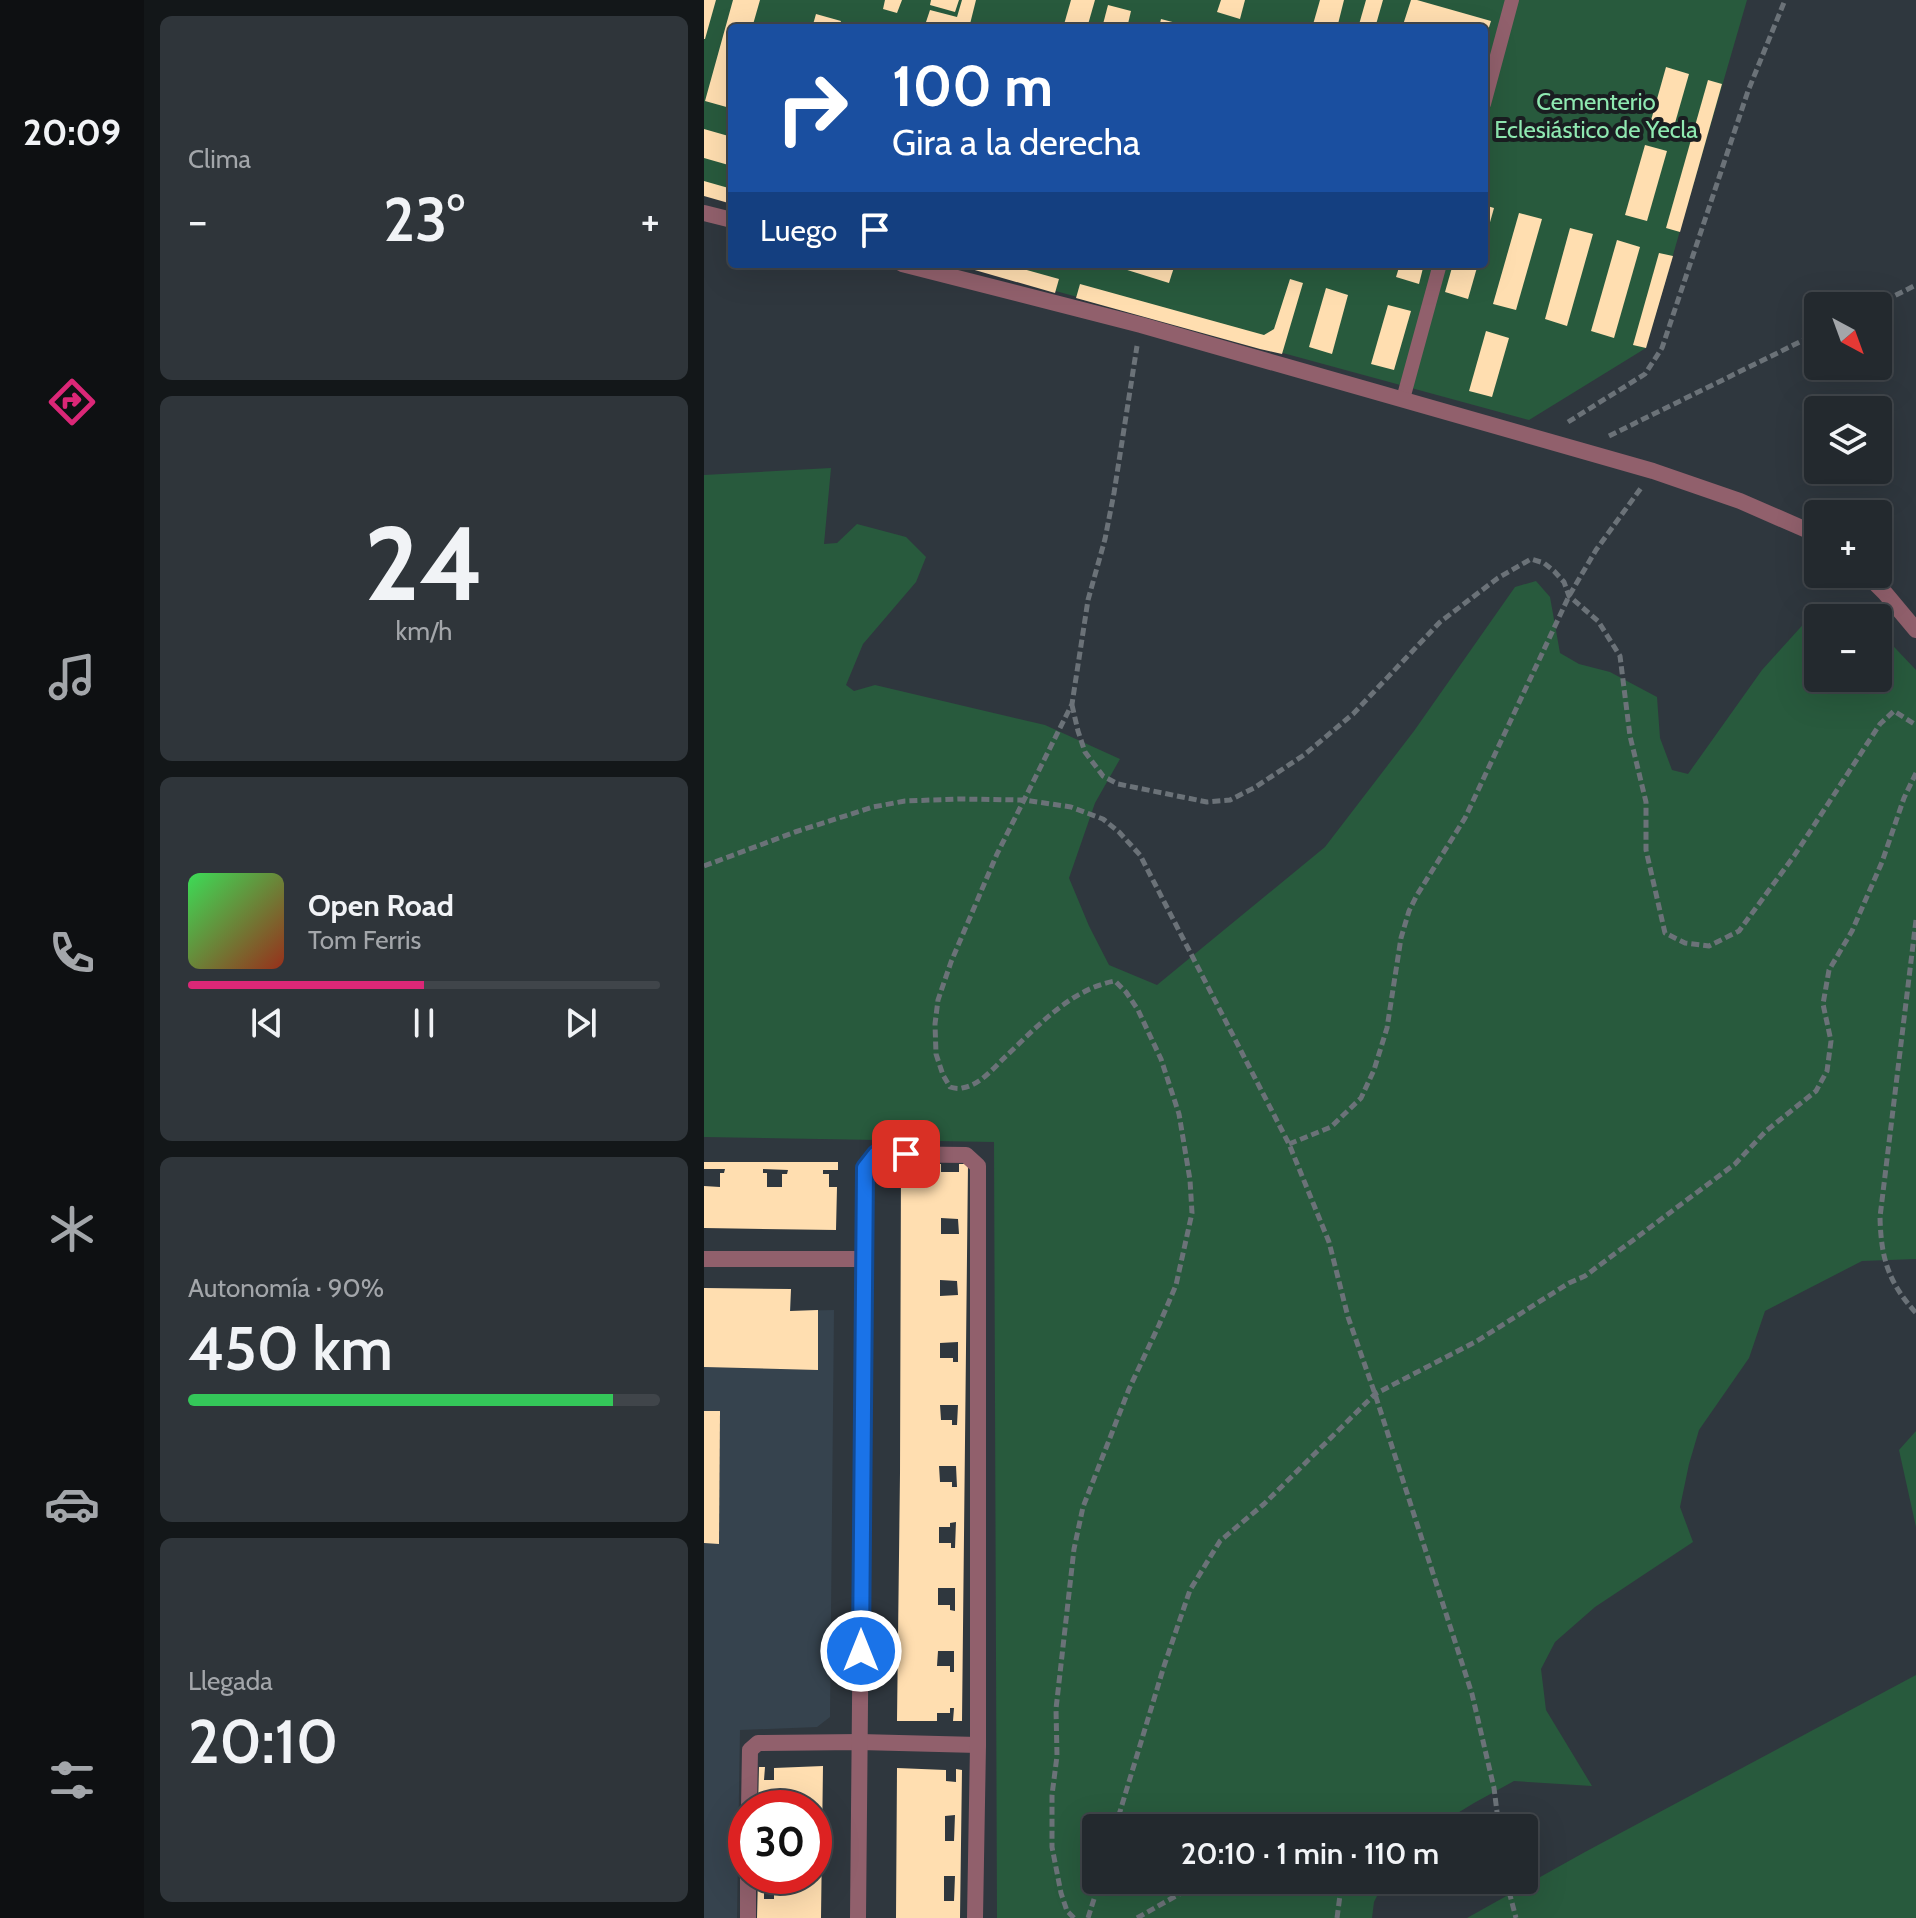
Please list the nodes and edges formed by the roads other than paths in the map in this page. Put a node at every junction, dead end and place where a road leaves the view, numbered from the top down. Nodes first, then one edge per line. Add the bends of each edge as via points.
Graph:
1 (1512, 0) edge
2 (1488, 89) edge
3 (704, 213) edge
4 (728, 219) edge
5 (918, 268) edge
6 (1439, 268) edge
7 (1403, 399) junction
8 (1804, 529) edge
9 (1880, 588) edge
10 (1916, 630) edge
11 (704, 1259) edge
12 (864, 1259) junction
13 (860, 1742) junction
14 (978, 1745) junction
15 (749, 1790) edge
16 (748, 1894) edge
17 (748, 1918) edge
18 (858, 1918) edge
19 (975, 1918) edge

1 - 2 lane
3 - 4 street
5 - 7 street
6 - 7 lane
7 - 8 street via 1653,471
9 - 10 street
11 - 12 street
12 - 13 street
12 - 14 street via 865,1168 876,1154 966,1155 978,1166
13 - 14 street
13 - 15 street via 758,1743 750,1750
13 - 18 street
14 - 19 street
16 - 17 street

